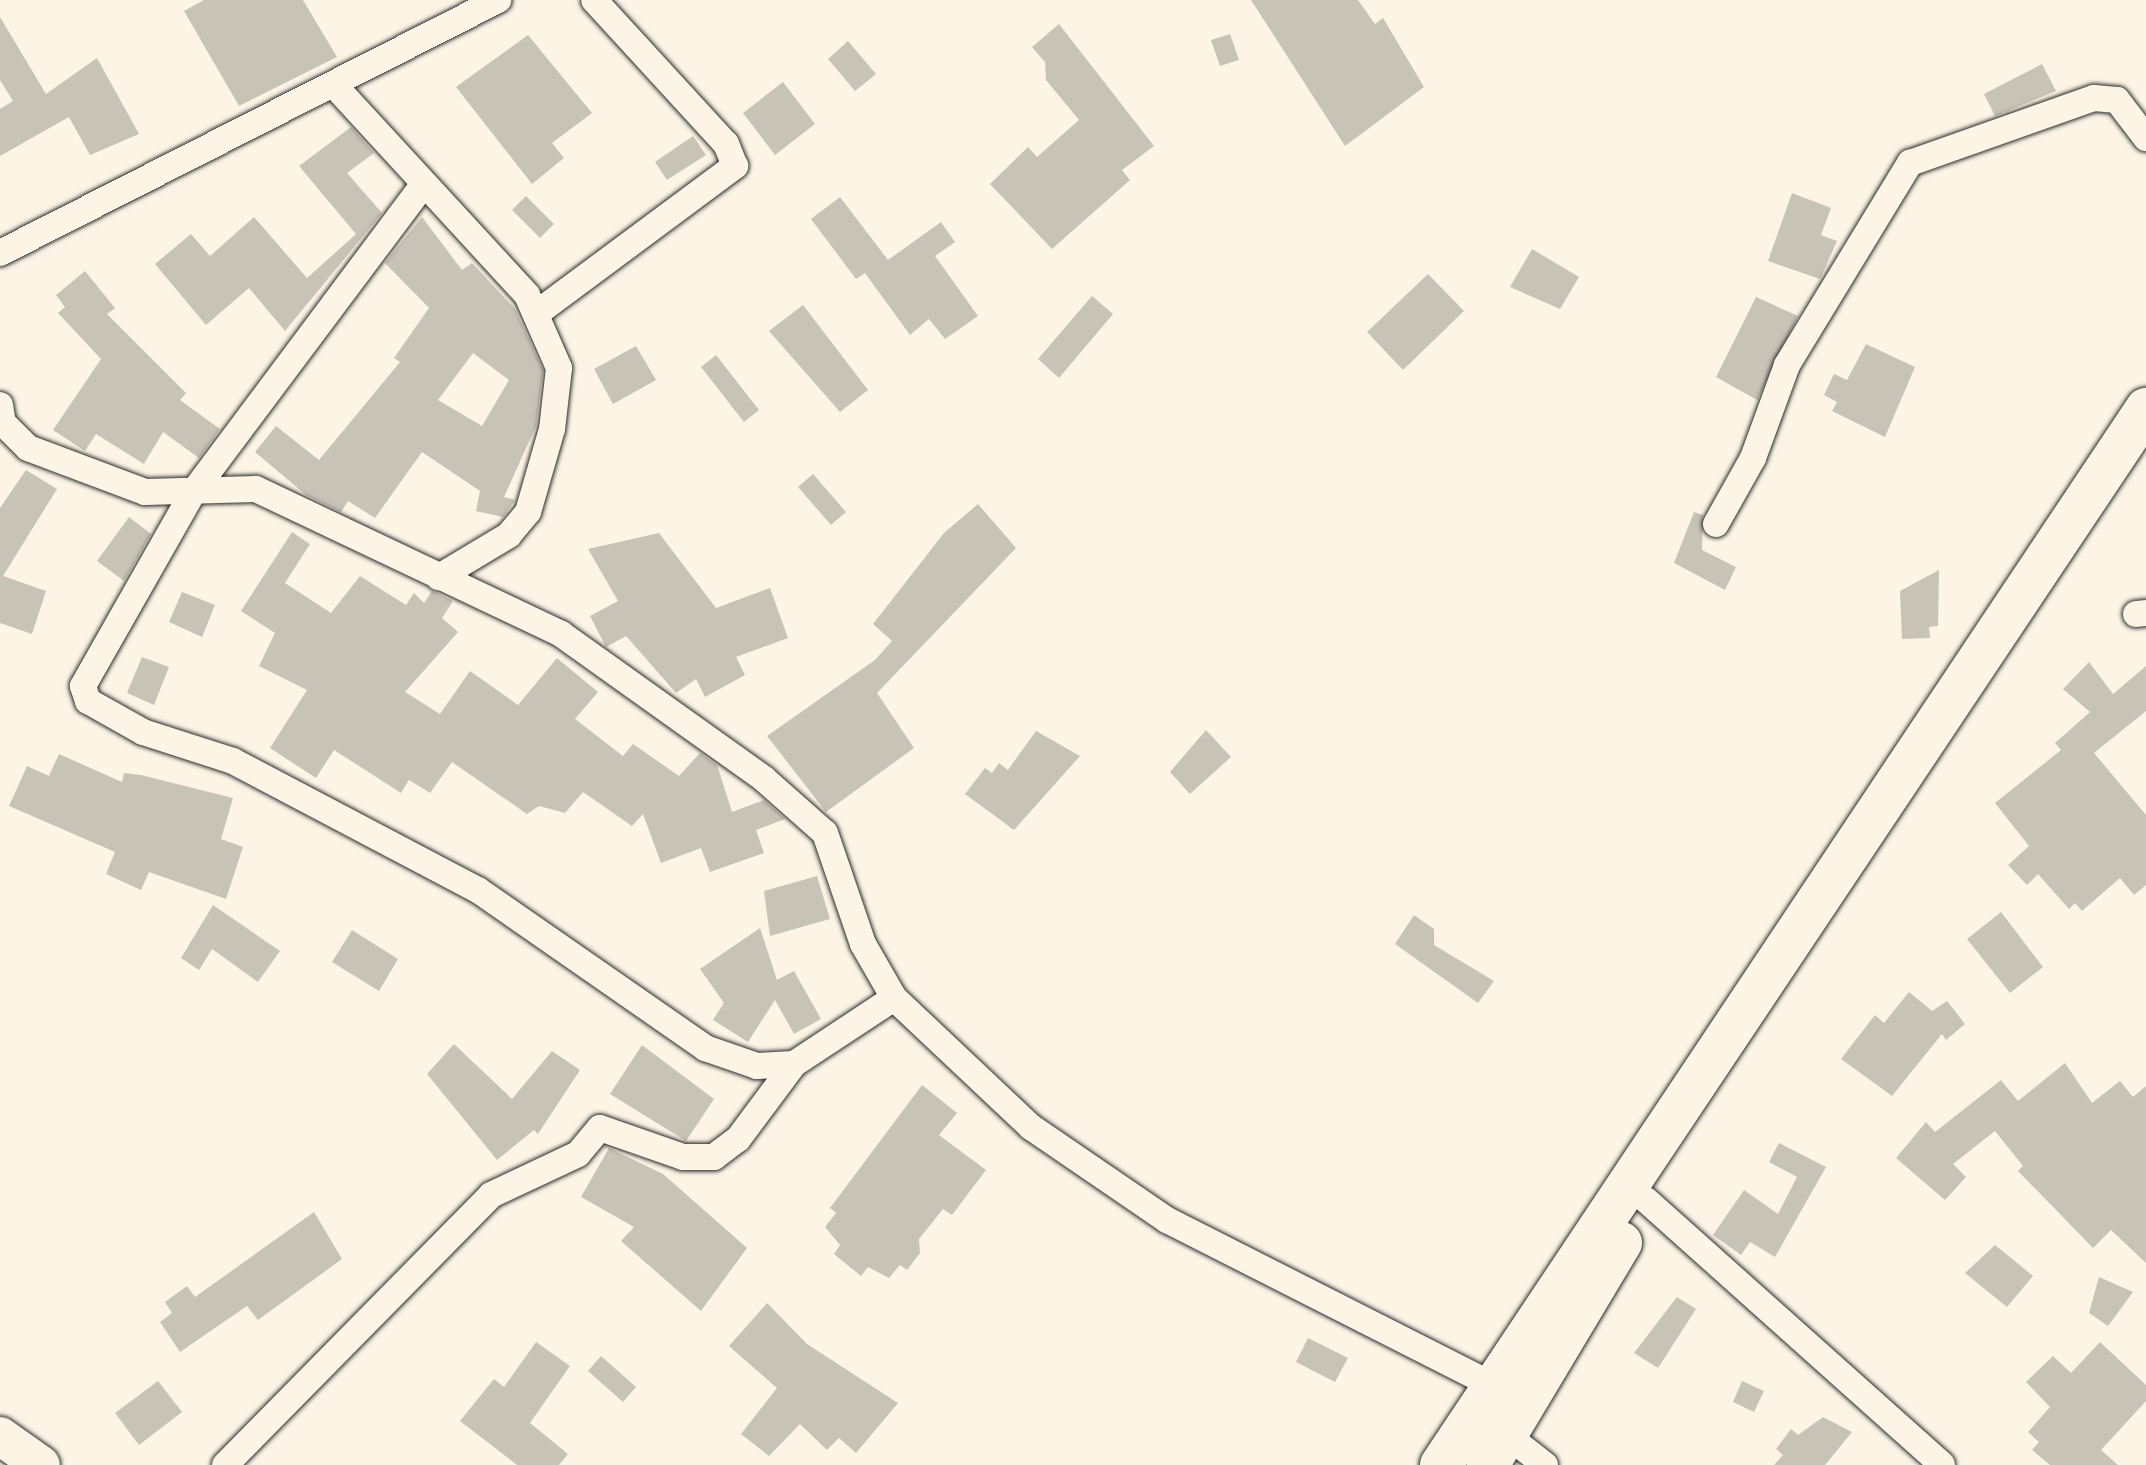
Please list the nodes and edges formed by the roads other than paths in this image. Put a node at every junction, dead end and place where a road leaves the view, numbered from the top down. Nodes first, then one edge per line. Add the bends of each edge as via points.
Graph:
1 (498, 0) edge
2 (594, 0) edge
3 (334, 85) junction
4 (2146, 138) edge
5 (423, 185) junction
6 (0, 253) edge
7 (537, 313) junction
8 (0, 405) edge
9 (2146, 409) edge
10 (2146, 457) edge
11 (192, 494) junction
12 (1716, 524) dead end
13 (439, 577) junction
14 (894, 998) junction
15 (794, 1064) junction
16 (1646, 1200) junction
17 (1494, 1386) junction
18 (0, 1436) edge
19 (1498, 1450) edge
20 (41, 1465) edge
21 (225, 1465) edge
22 (1441, 1465) edge
23 (1545, 1465) edge
24 (1942, 1465) edge

1 - 3 street
2 - 7 street via 726,144 735,166
3 - 5 street
3 - 6 street
4 - 12 street via 2117,100 2094,98 1910,163 1787,365 1753,458
5 - 7 street
5 - 11 street
7 - 13 street via 559,368 552,429 528,512 509,535
8 - 11 street via 3,423 28,448 145,492
9 - 17 main road
10 - 16 main road
11 - 13 street via 232,484 256,489
11 - 15 street via 83,686 97,711 233,761 478,890 705,1048 757,1066
13 - 14 street via 561,634 801,808 825,833 863,944
14 - 15 street
14 - 17 street via 1031,1127 1167,1220
15 - 21 street via 738,1139 714,1157 683,1157 600,1128 578,1154 491,1195
16 - 19 main road
16 - 24 street
17 - 22 main road
18 - 20 main road
19 - 23 street

